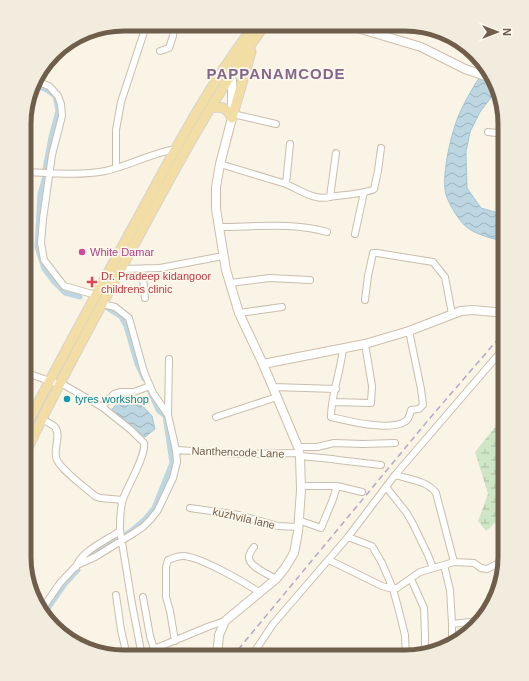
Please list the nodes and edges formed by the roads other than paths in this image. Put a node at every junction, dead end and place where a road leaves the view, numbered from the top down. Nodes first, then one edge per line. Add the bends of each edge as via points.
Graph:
1 (144, 31) edge
2 (174, 31) edge
3 (251, 31) edge
4 (260, 31) edge
5 (368, 31) edge
6 (257, 36) junction
7 (160, 51) dead end
8 (228, 71) junction
9 (483, 75) edge
10 (242, 78) junction
11 (41, 83) edge
12 (210, 108) junction
13 (232, 116) junction
14 (276, 124) dead end
15 (488, 132) dead end
16 (498, 133) edge
17 (290, 144) dead end
18 (382, 148) dead end
19 (176, 150) junction
20 (336, 153) dead end
21 (220, 164) junction
22 (116, 168) junction
23 (31, 172) edge
24 (49, 173) junction
25 (286, 184) junction
26 (364, 192) junction
27 (330, 197) junction
28 (219, 227) junction
29 (327, 232) dead end
30 (355, 234) dead end
31 (223, 256) junction
32 (142, 268) junction
33 (121, 269) junction
34 (310, 280) dead end
35 (230, 283) junction
36 (96, 295) junction
37 (145, 298) dead end
38 (365, 300) dead end
39 (102, 304) junction
40 (282, 307) dead end
41 (498, 312) edge
42 (239, 313) junction
43 (452, 314) junction
44 (409, 331) junction
45 (365, 344) junction
46 (343, 348) junction
47 (498, 355) edge
48 (169, 359) dead end
49 (264, 364) junction
50 (31, 375) edge
51 (49, 381) junction
52 (59, 383) junction
53 (150, 386) junction
54 (273, 388) junction
55 (336, 389) junction
56 (277, 397) junction
57 (333, 402) junction
58 (102, 407) junction
59 (168, 414) junction
60 (31, 416) edge
61 (216, 417) dead end
62 (41, 419) junction
63 (31, 441) edge
64 (395, 443) dead end
65 (176, 450) junction
66 (299, 452) junction
67 (381, 465) dead end
68 (395, 475) junction
69 (305, 486) dead end
70 (336, 486) junction
71 (386, 487) junction
72 (362, 492) dead end
73 (123, 500) junction
74 (190, 508) dead end
75 (298, 524) junction
76 (120, 531) junction
77 (348, 537) junction
78 (122, 540) junction
79 (254, 547) dead end
80 (329, 560) junction
81 (454, 562) junction
82 (498, 564) edge
83 (444, 565) junction
84 (76, 567) junction
85 (433, 568) junction
86 (276, 579) junction
87 (411, 579) junction
88 (393, 589) junction
89 (260, 593) junction
90 (116, 595) dead end
91 (143, 597) dead end
92 (45, 605) edge
93 (225, 621) junction
94 (471, 622) edge
95 (452, 624) junction
96 (452, 636) edge
97 (175, 641) junction
98 (425, 648) edge
99 (126, 650) edge
100 (143, 650) edge
101 (154, 650) joint
102 (218, 650) edge
103 (256, 650) edge
104 (406, 650) edge

1 - 22 street via 121,102 116,130
2 - 7 street via 169,48
3 - 8 main road
4 - 6 main road
5 - 9 main road via 421,47
6 - 8 main road
6 - 10 main road
8 - 10 main road
8 - 12 main road
8 - 13 main road via 232,80
8 - 19 main road
10 - 13 main road
11 - 24 street via 49,86 61,104 62,116
12 - 13 main road via 223,108
12 - 33 main road
13 - 14 street
13 - 21 main road
15 - 16 street
17 - 25 street
18 - 26 street via 374,189
19 - 22 street via 156,153
19 - 36 main road
20 - 27 street
21 - 25 street
21 - 28 main road via 216,187
22 - 24 street via 79,175
23 - 24 street
24 - 36 street via 42,237 44,260 64,286
25 - 27 street via 314,197
26 - 27 street
26 - 30 street
28 - 29 street via 284,227
28 - 31 main road
31 - 32 street via 160,268
31 - 35 main road
32 - 33 street
32 - 37 street
33 - 39 main road
34 - 35 street via 268,278
35 - 42 main road
36 - 51 main road
38 - 43 street via 373,253 433,262 445,277
39 - 52 main road
39 - 53 street via 115,307 129,318
40 - 42 street
41 - 43 main road via 473,310
42 - 49 main road
43 - 44 main road
44 - 45 main road
44 - 57 street via 421,389 423,405 419,409 411,410 406,421 394,425 374,425 331,417
45 - 46 main road
45 - 57 street via 372,386 371,403
46 - 49 main road
46 - 55 street
47 - 68 street
48 - 59 street
49 - 54 main road
50 - 51 street
51 - 52 street
51 - 60 main road
52 - 58 street
52 - 62 main road
53 - 58 street via 134,392 114,394
53 - 59 street
54 - 55 street
54 - 56 main road
55 - 57 street
56 - 61 street
56 - 66 main road
58 - 73 street via 144,443 143,453
59 - 65 street
62 - 63 main road
62 - 73 street via 54,426 57,431 55,457 66,471 95,496
64 - 66 street via 334,443
65 - 66 street, Nanthencode Lane via 241,454
65 - 78 street via 177,462 173,478 158,510 143,527
66 - 67 street
66 - 75 main road via 301,490
68 - 71 street
68 - 81 street via 424,484 436,493
69 - 70 street
70 - 72 street
70 - 75 street, kuzhvila lane via 321,528
71 - 77 street
71 - 85 street via 413,524
73 - 76 street
74 - 75 street, kuzhvila lane via 239,515 278,526
75 - 86 main road via 294,553
76 - 78 street
76 - 84 street via 84,554
77 - 80 street
77 - 88 street via 372,546
78 - 84 street
78 - 100 street
79 - 86 street via 249,555 249,561
80 - 88 street
80 - 103 street via 273,624
81 - 82 street via 474,563 487,569
81 - 83 street
83 - 85 street
83 - 95 street via 450,590
84 - 92 street via 60,583
85 - 87 street via 420,572
86 - 89 main road
87 - 88 street
87 - 98 street via 424,608
88 - 104 street via 405,636
89 - 93 main road
89 - 97 street via 194,558 179,556 168,560 166,597
90 - 99 street
91 - 101 street
93 - 97 street
93 - 102 main road via 219,635
94 - 95 street
95 - 96 street
97 - 101 street

